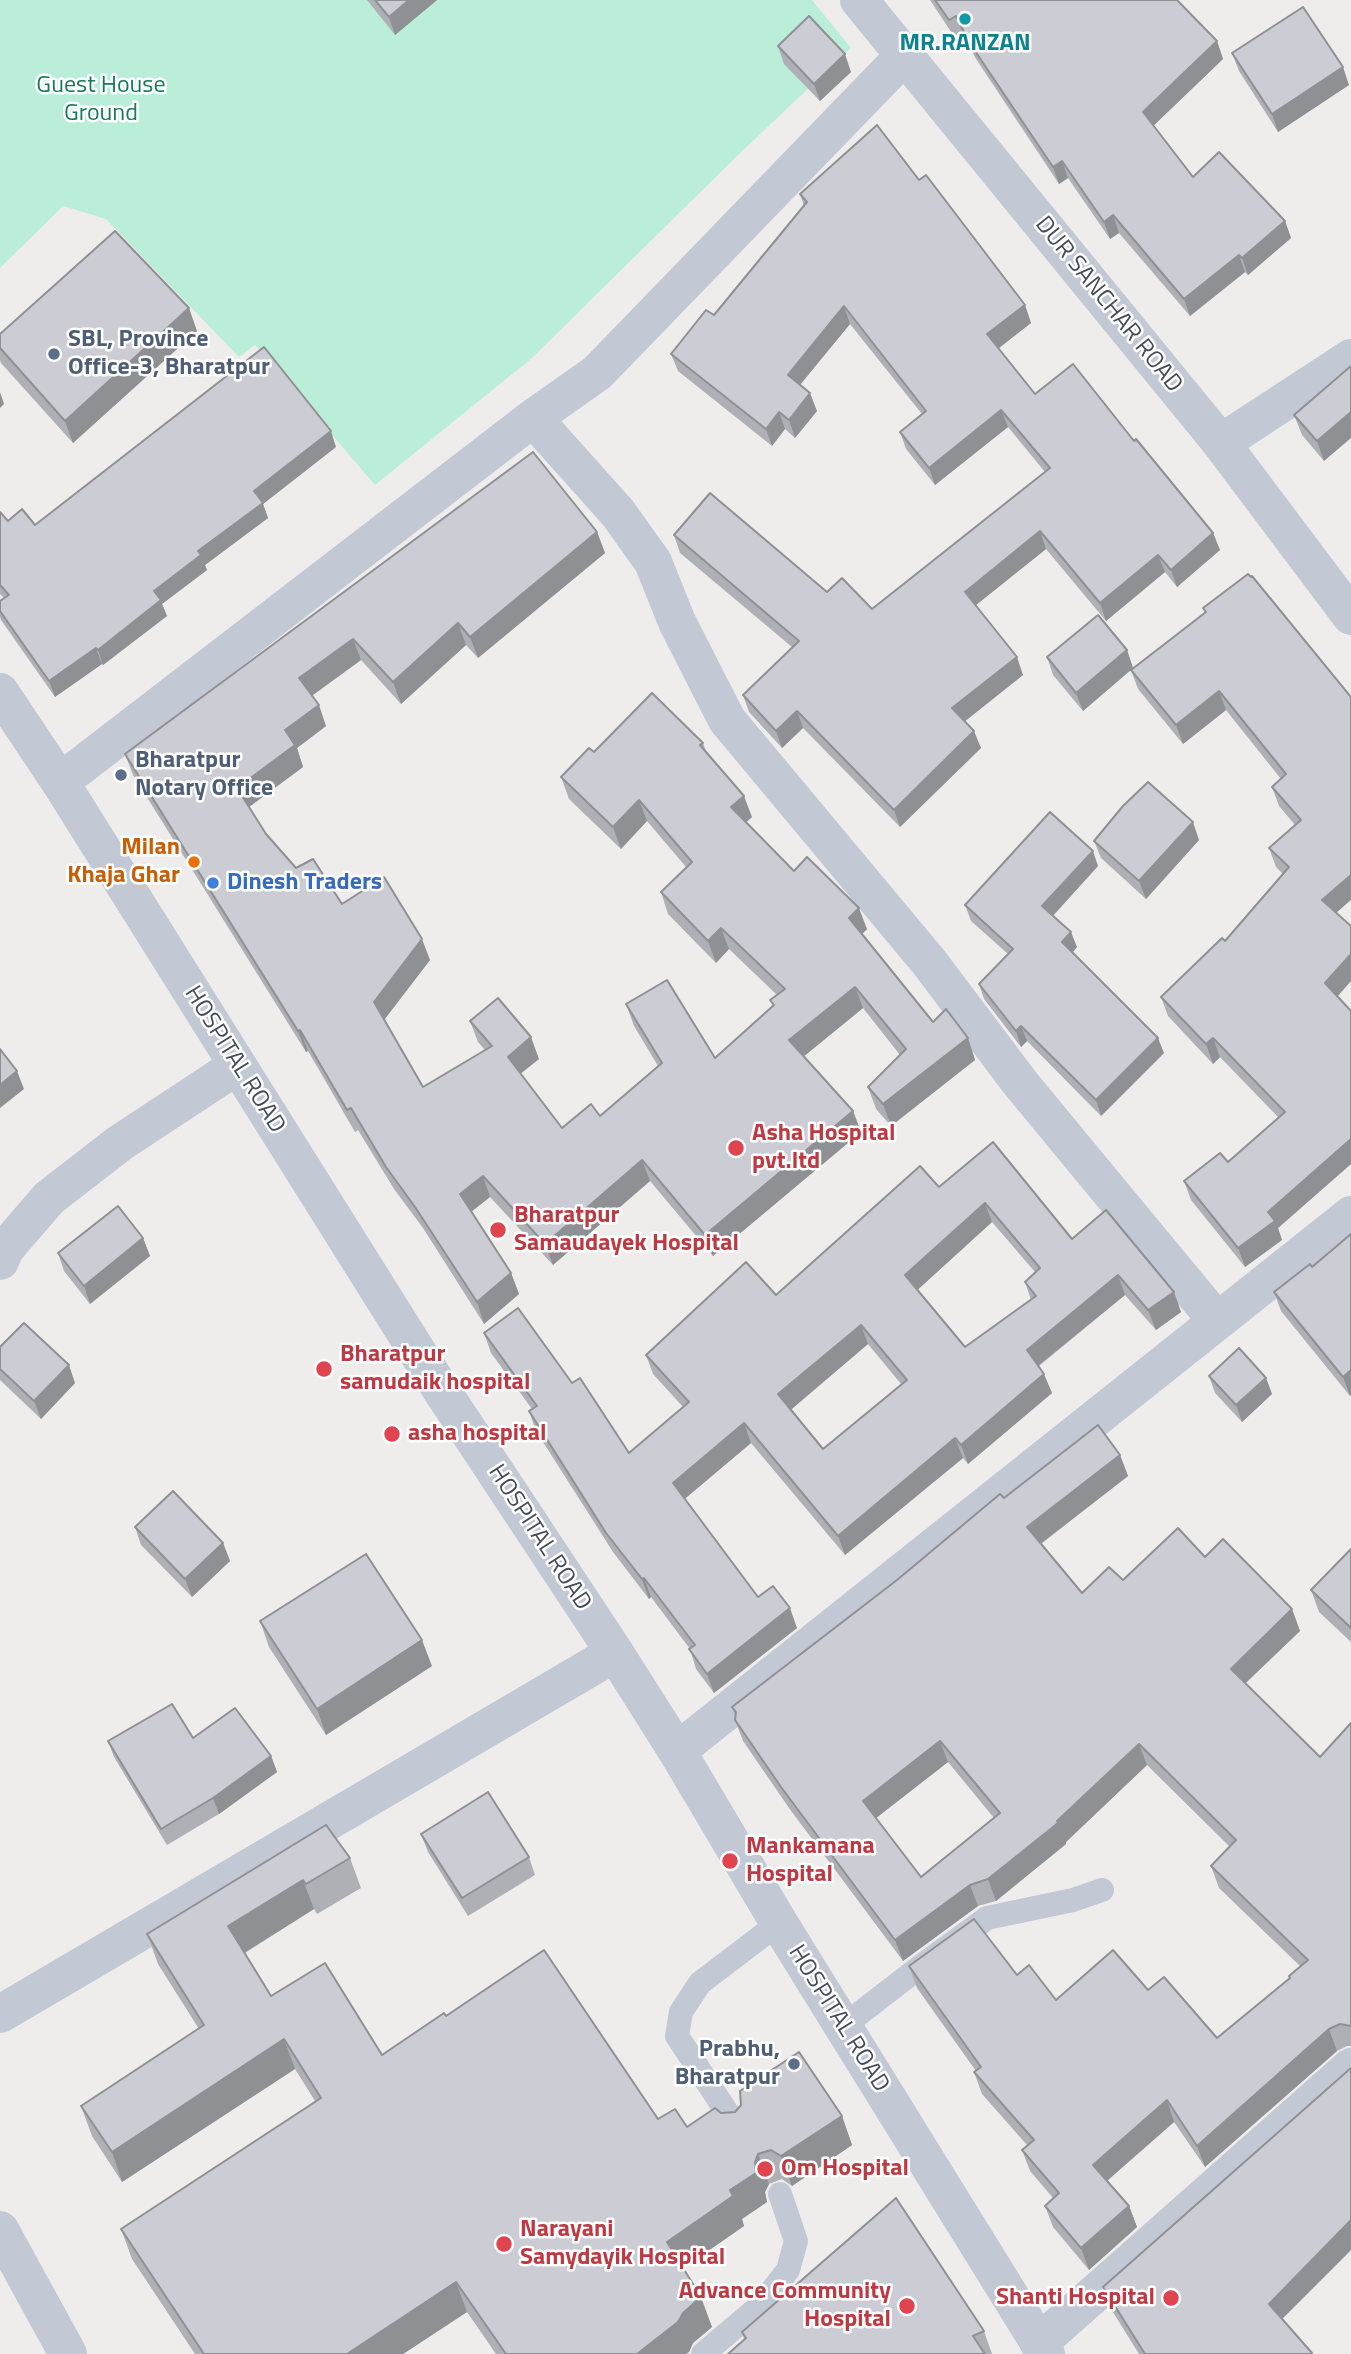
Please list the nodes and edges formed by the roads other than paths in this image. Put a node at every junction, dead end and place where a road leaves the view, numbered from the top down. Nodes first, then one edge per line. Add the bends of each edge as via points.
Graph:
1 (859, 0) edge
2 (904, 55) junction
3 (1351, 358) edge
4 (533, 418) junction
5 (1221, 443) junction
6 (1351, 616) edge
7 (0, 692) edge
8 (60, 782) junction
9 (237, 1066) junction
10 (1351, 1215) edge
11 (0, 1261) edge
12 (1217, 1321) junction
13 (615, 1653) junction
14 (677, 1751) junction
15 (1102, 1890) dead end
16 (779, 1923) junction
17 (0, 2014) edge
18 (842, 2027) junction
19 (1351, 2067) edge
20 (738, 2129) edge
21 (780, 2194) dead end
22 (0, 2230) edge
23 (1042, 2348) edge
24 (68, 2354) edge
25 (703, 2354) edge

1 - 2 street, DUR SANCHAR ROAD
2 - 4 street via 597,373
2 - 5 street, DUR SANCHAR ROAD
3 - 5 street
4 - 8 street
4 - 12 street via 618,513 653,562 677,622 727,720 929,962 1021,1084
5 - 6 street, DUR SANCHAR ROAD
7 - 8 street, HOSPITAL ROAD
8 - 9 street, HOSPITAL ROAD
9 - 11 street via 120,1143 49,1198
9 - 13 street, HOSPITAL ROAD via 440,1388
10 - 12 street
12 - 14 street
13 - 14 street, HOSPITAL ROAD
13 - 17 street
14 - 16 street, HOSPITAL ROAD
15 - 18 lane via 987,1919
16 - 18 street, HOSPITAL ROAD
16 - 20 lane via 700,1983 681,2012 677,2036
18 - 23 street, HOSPITAL ROAD
19 - 23 street
21 - 25 lane via 796,2241 788,2270 760,2306
22 - 24 street

